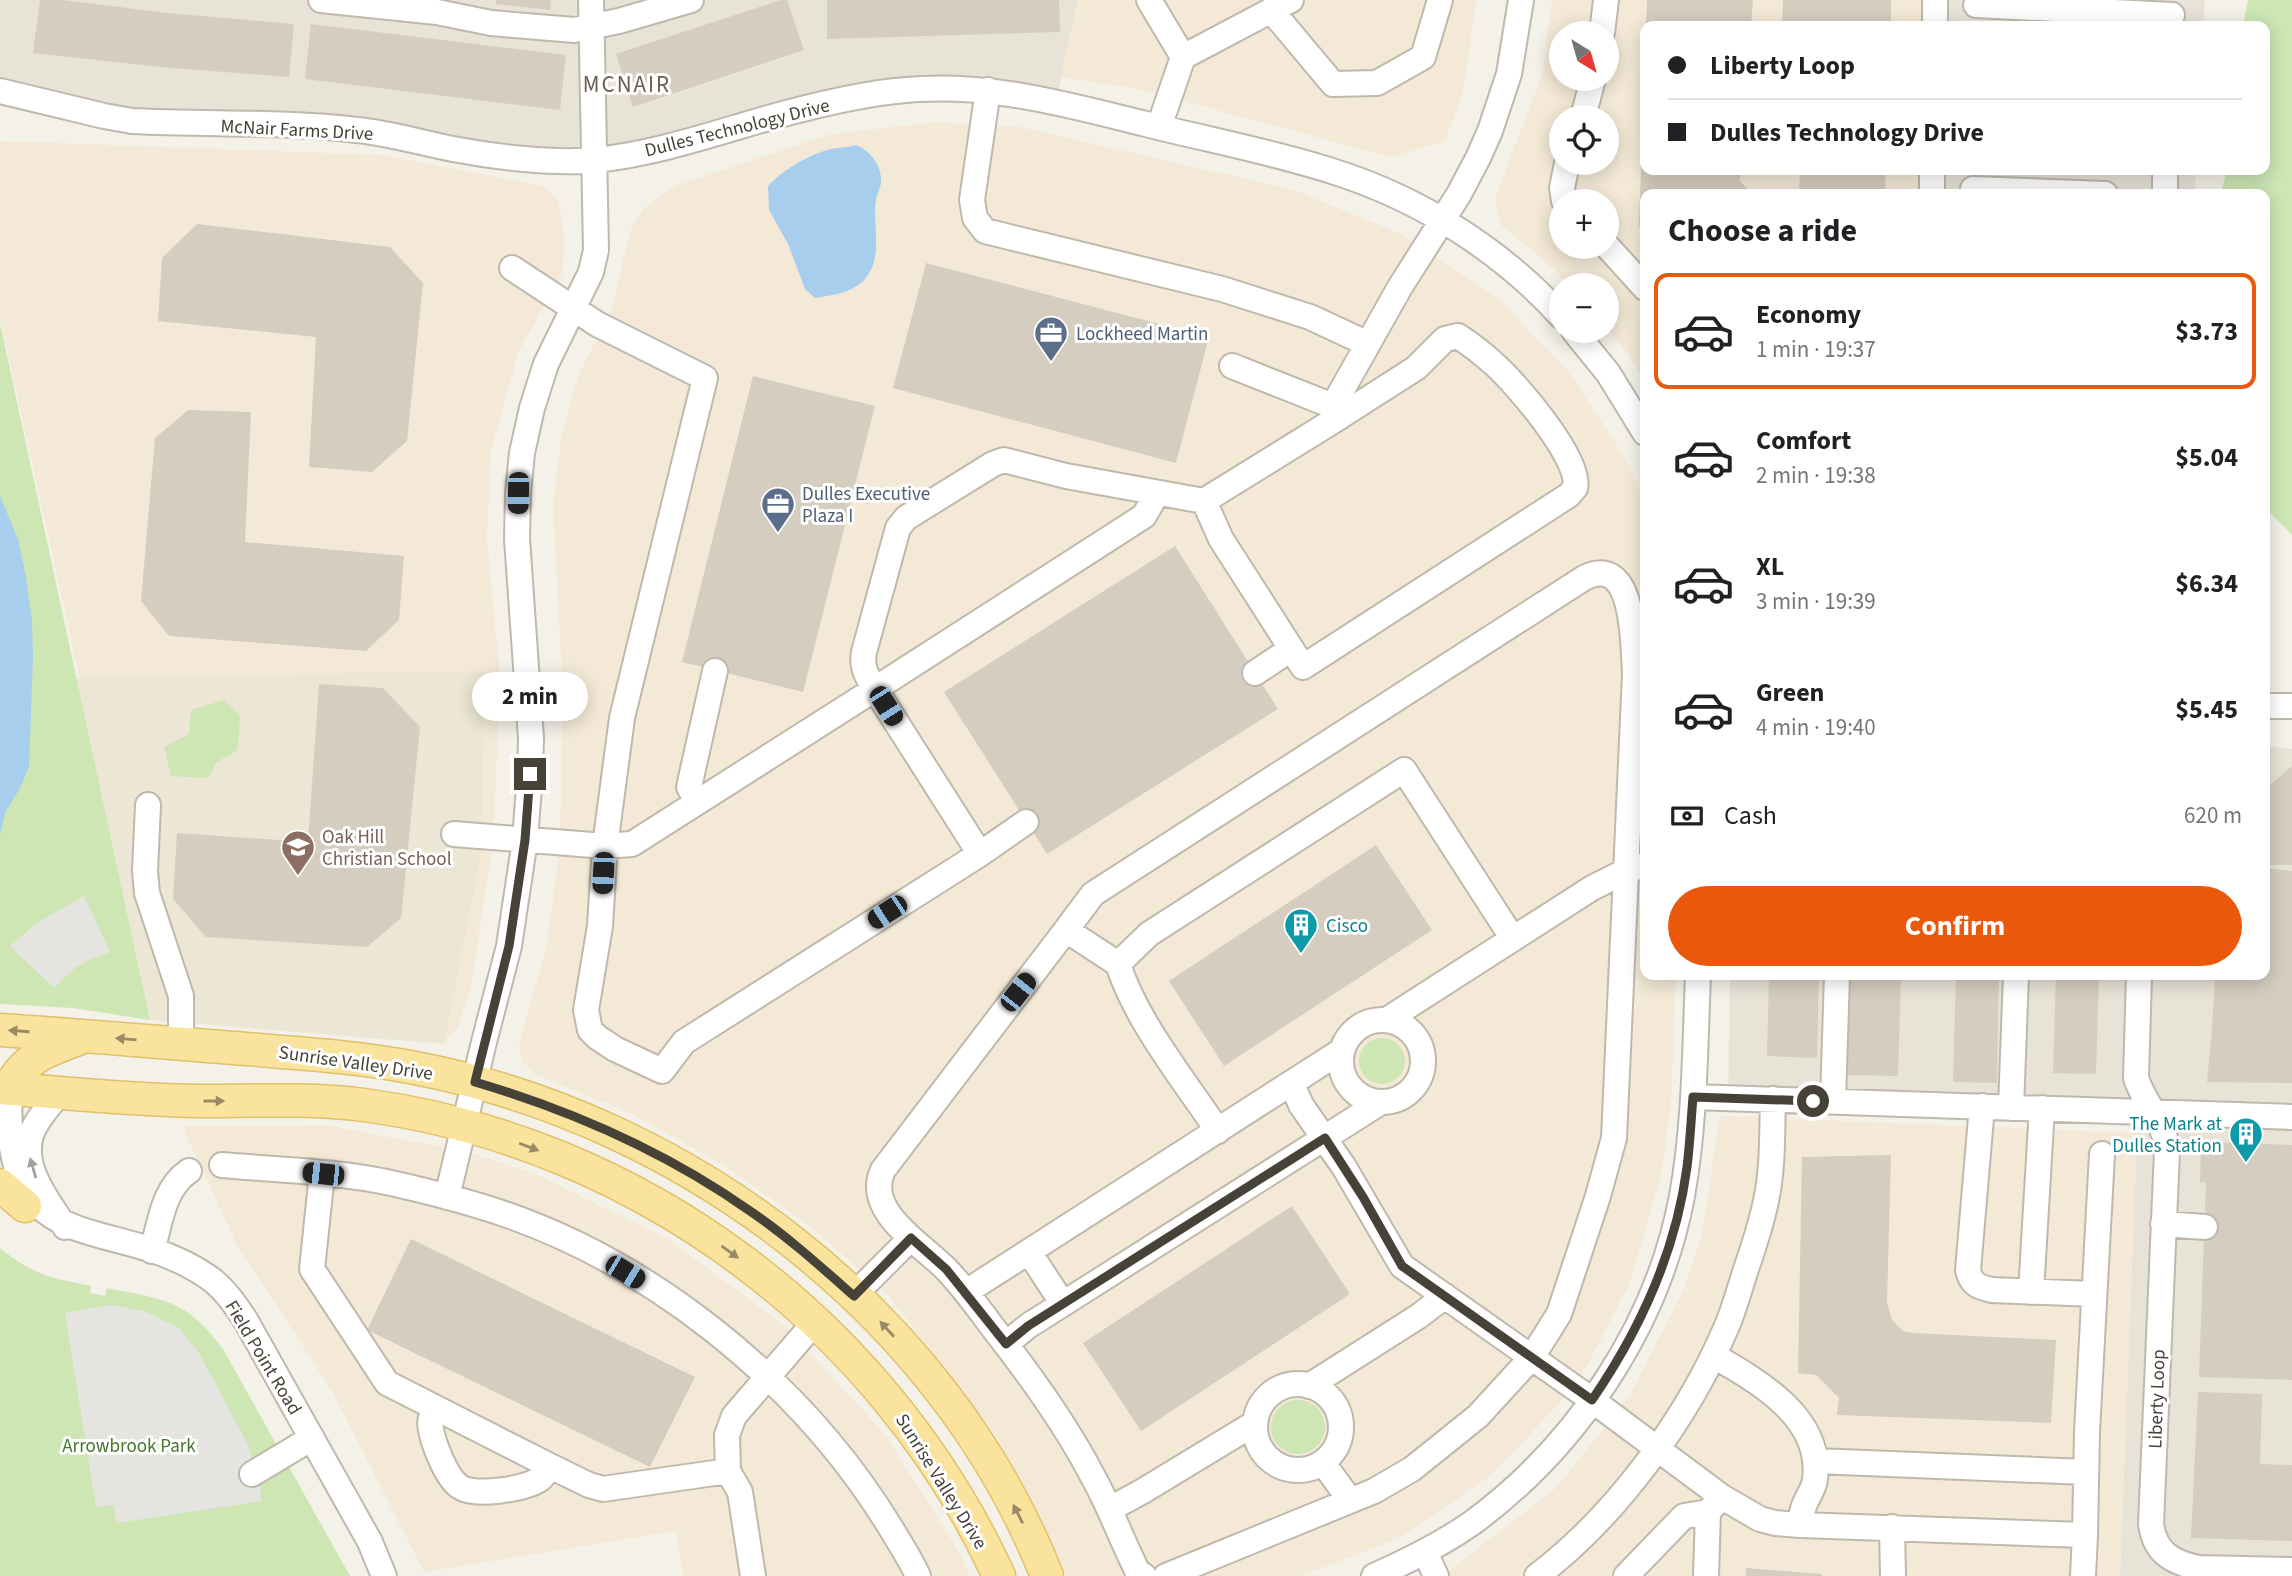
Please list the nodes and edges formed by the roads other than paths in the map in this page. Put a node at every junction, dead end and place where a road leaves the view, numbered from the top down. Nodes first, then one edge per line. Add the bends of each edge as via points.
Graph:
1 (321, 0) edge
2 (591, 0) edge
3 (1149, 0) edge
4 (1440, 0) edge
5 (1521, 0) edge
6 (1606, 0) edge
7 (1935, 0) edge
8 (687, 1) edge
9 (1281, 5) edge
10 (1976, 5) dead end
11 (474, 9) edge
12 (2172, 14) edge
13 (1603, 21) edge
14 (1935, 21) edge
15 (591, 27) junction
16 (1183, 57) junction
17 (988, 90) junction
18 (0, 92) edge
19 (1159, 127) junction
20 (595, 160) junction
21 (1442, 220) junction
22 (1619, 259) edge
23 (512, 268) dead end
24 (1640, 282) edge
25 (1549, 305) edge
26 (572, 309) junction
27 (1584, 343) edge
28 (1368, 344) junction
29 (1231, 366) dead end
30 (1337, 411) junction
31 (1640, 425) edge
32 (1157, 493) junction
33 (1204, 500) junction
34 (1291, 649) junction
35 (715, 671) dead end
36 (1255, 673) dead end
37 (876, 689) junction
38 (2270, 706) edge
39 (2292, 706) edge
40 (698, 802) junction
41 (148, 805) dead end
42 (1026, 822) dead end
43 (454, 834) dead end
44 (525, 840) junction
45 (605, 846) junction
46 (980, 854) junction
47 (1635, 868) edge
48 (1066, 930) junction
49 (1513, 939) junction
50 (1118, 964) junction
51 (1698, 980) edge
52 (1837, 980) edge
53 (2016, 980) edge
54 (2139, 980) edge
55 (1388, 1019) junction
56 (0, 1030) edge
57 (86, 1036) junction
58 (181, 1044) junction
59 (1342, 1051) junction
60 (475, 1082) junction
61 (1292, 1084) junction
62 (5, 1088) edge
63 (59, 1093) junction
64 (1693, 1097) junction
65 (1773, 1099) junction
66 (1833, 1101) junction
67 (1381, 1102) junction
68 (1982, 1106) junction
69 (2011, 1108) junction
70 (2042, 1108) junction
71 (2160, 1112) junction
72 (2292, 1116) edge
73 (465, 1125) junction
74 (1218, 1131) junction
75 (1325, 1138) junction
76 (2102, 1154) dead end
77 (222, 1165) dead end
78 (189, 1171) dead end
79 (323, 1174) junction
80 (0, 1185) edge
81 (447, 1197) junction
82 (25, 1206) junction
83 (2163, 1224) junction
84 (65, 1227) junction
85 (2205, 1227) dead end
86 (911, 1238) junction
87 (152, 1251) junction
88 (1028, 1252) junction
89 (965, 1292) junction
90 (2031, 1292) junction
91 (2094, 1294) junction
92 (854, 1296) junction
93 (1445, 1296) junction
94 (1063, 1304) junction
95 (815, 1322) junction
96 (1006, 1344) junction
97 (1714, 1356) junction
98 (1532, 1357) junction
99 (766, 1377) junction
100 (1309, 1386) junction
101 (1592, 1400) junction
102 (434, 1409) junction
103 (1255, 1423) junction
104 (312, 1438) junction
105 (1657, 1448) junction
106 (1816, 1461) junction
107 (1323, 1463) junction
108 (550, 1466) junction
109 (729, 1471) junction
110 (2086, 1472) junction
111 (252, 1474) dead end
112 (1350, 1500) junction
113 (1715, 1505) junction
114 (1110, 1509) junction
115 (1800, 1525) junction
116 (1892, 1527) junction
117 (2085, 1535) junction
118 (1424, 1552) junction
119 (2292, 1570) edge
120 (384, 1576) edge
121 (753, 1576) edge
122 (918, 1576) edge
123 (999, 1576) edge
124 (1047, 1576) edge
125 (1144, 1576) edge
126 (1166, 1576) edge
127 (1374, 1576) edge
128 (1436, 1576) edge
129 (1536, 1576) edge
130 (1626, 1576) edge
131 (1706, 1576) edge
132 (1893, 1576) edge
133 (2083, 1576) edge

1 - 11 street via 437,12
2 - 15 street
3 - 16 street
4 - 9 street via 1423,57 1377,83 1333,84
5 - 21 street via 1515,49 1500,103 1478,158
6 - 13 street
7 - 14 street
8 - 15 street
9 - 16 street
10 - 12 street
11 - 15 street via 491,23 574,30
15 - 20 street
16 - 19 street
17 - 19 street, Dulles Technology Drive
17 - 20 street, Dulles Technology Drive via 926,88 855,98 680,144
17 - 28 street via 972,200 975,218 985,231 1222,289 1310,317
18 - 20 street, McNair Farms Drive via 132,121 359,130 480,154
19 - 21 street, Dulles Technology Drive via 1336,172
20 - 26 street via 595,263
21 - 25 street, Dulles Technology Drive via 1517,274
21 - 28 street
22 - 24 street
23 - 26 street
26 - 44 street via 539,386 518,493 531,738
26 - 45 street via 705,379 622,718
27 - 31 street
28 - 30 street
29 - 30 street
30 - 33 street
30 - 34 street via 1416,368 1445,339 1458,335 1519,389 1571,462 1577,482 1569,495 1303,667
32 - 33 street
32 - 37 street via 1144,516
32 - 37 street via 1004,460 906,518 898,528 864,652 863,667
33 - 34 street via 1221,539
34 - 36 street
35 - 40 street via 689,787
37 - 40 street
37 - 46 street
38 - 39 street
40 - 45 street via 632,844
41 - 58 street via 147,893 181,996
42 - 46 street
43 - 44 street
44 - 45 street
44 - 60 street via 509,946
45 - 46 street via 587,1020 597,1037 662,1071 684,1042
47 - 48 street via 1633,641 1622,587 1613,576 1600,573 1093,894
47 - 49 street via 1592,888
47 - 98 street via 1614,1138 1559,1314
48 - 50 street
48 - 86 street via 883,1170 878,1184 880,1199
49 - 50 street via 1404,771 1149,934
49 - 55 street
50 - 74 street via 1141,1015
51 - 64 street
52 - 66 street
53 - 69 street
54 - 71 street, Liberty Loop via 2136,1078 2139,1089
55 - 59 street via 1376,1019 1354,1030
55 - 67 street via 1413,1032 1424,1058 1422,1072 1407,1094
57 -> 56 main road, Sunrise Valley Drive
58 -> 57 main road, Sunrise Valley Drive
57 - 62 main road via 26,1063
58 - 60 main road, Sunrise Valley Drive via 381,1062
59 - 61 street
59 - 67 street via 1340,1064 1349,1086 1358,1095
60 - 73 street
60 - 92 main road, Sunrise Valley Drive via 569,1114 669,1161 752,1212
61 - 74 street
61 - 75 street
62 - 63 main road, Sunrise Valley Drive
62 - 82 street via 4,1161 10,1185
63 -> 73 main road, Sunrise Valley Drive via 192,1101 337,1102
84 -> 63 street via 38,1182 30,1154 34,1129
64 - 65 street
64 - 101 street via 1687,1167 1662,1268 1632,1336
65 - 66 street
65 - 97 street via 1766,1200
66 - 68 street
67 - 75 street
68 - 69 street
68 - 90 street via 1970,1278 1978,1287
69 - 70 street
70 - 71 street
70 - 90 street
71 - 72 street
71 - 83 street, Liberty Loop via 2167,1143
73 - 81 street
73 -> 95 main road, Sunrise Valley Drive via 558,1157 643,1197 751,1268
74 - 88 street
75 - 93 street via 1402,1266
75 - 94 street
76 - 91 street
77 - 79 street
78 - 87 street via 171,1190
79 - 81 street
79 - 102 street via 312,1269 387,1383
80 - 82 main road
81 - 99 street via 521,1221 609,1262 671,1299
82 - 84 street, Field Point Road
83 - 85 street
83 - 119 street, Liberty Loop via 2153,1540 2172,1559 2191,1567
84 - 87 street, Field Point Road
86 - 89 street
86 - 92 street
87 - 104 street, Field Point Road via 208,1277 228,1295
88 - 89 street
88 - 94 street
89 - 96 street
90 - 91 street
91 - 110 street
124 -> 92 main road, Sunrise Valley Drive via 1007,1493 962,1421 923,1370
93 - 98 street
93 - 100 street
94 - 96 street
95 - 99 street
95 - 123 main road, Sunrise Valley Drive via 874,1381 920,1440 969,1517
96 - 114 street via 1064,1426
97 - 105 street
97 - 106 street via 1787,1408 1808,1436
98 - 101 street
98 - 112 street via 1478,1416 1446,1443 1393,1480
99 - 109 street via 730,1424 726,1435
99 - 122 street via 827,1438 869,1492
100 - 103 street via 1289,1384 1272,1392 1261,1404
100 - 107 street via 1326,1393 1341,1422 1340,1440
101 - 105 street
101 - 118 street via 1515,1486 1471,1523
102 - 108 street
102 - 108 street via 429,1421 434,1440 450,1476 467,1491 490,1492 533,1482
103 - 107 street via 1259,1448 1283,1469 1296,1471
103 - 114 street
104 - 111 street
104 - 120 street, Field Point Road
105 - 113 street
105 - 129 street via 1589,1530
106 - 110 street
106 - 115 street via 1812,1493 1802,1509
107 - 112 street
108 - 109 street via 603,1489
109 - 121 street via 740,1492
110 - 117 street
112 - 126 street
113 - 115 street via 1775,1523
113 - 130 street via 1684,1516
113 - 131 street
114 - 125 street via 1137,1570
115 - 116 street
116 - 117 street
116 - 132 street
117 - 133 street
118 - 127 street
118 - 128 street

